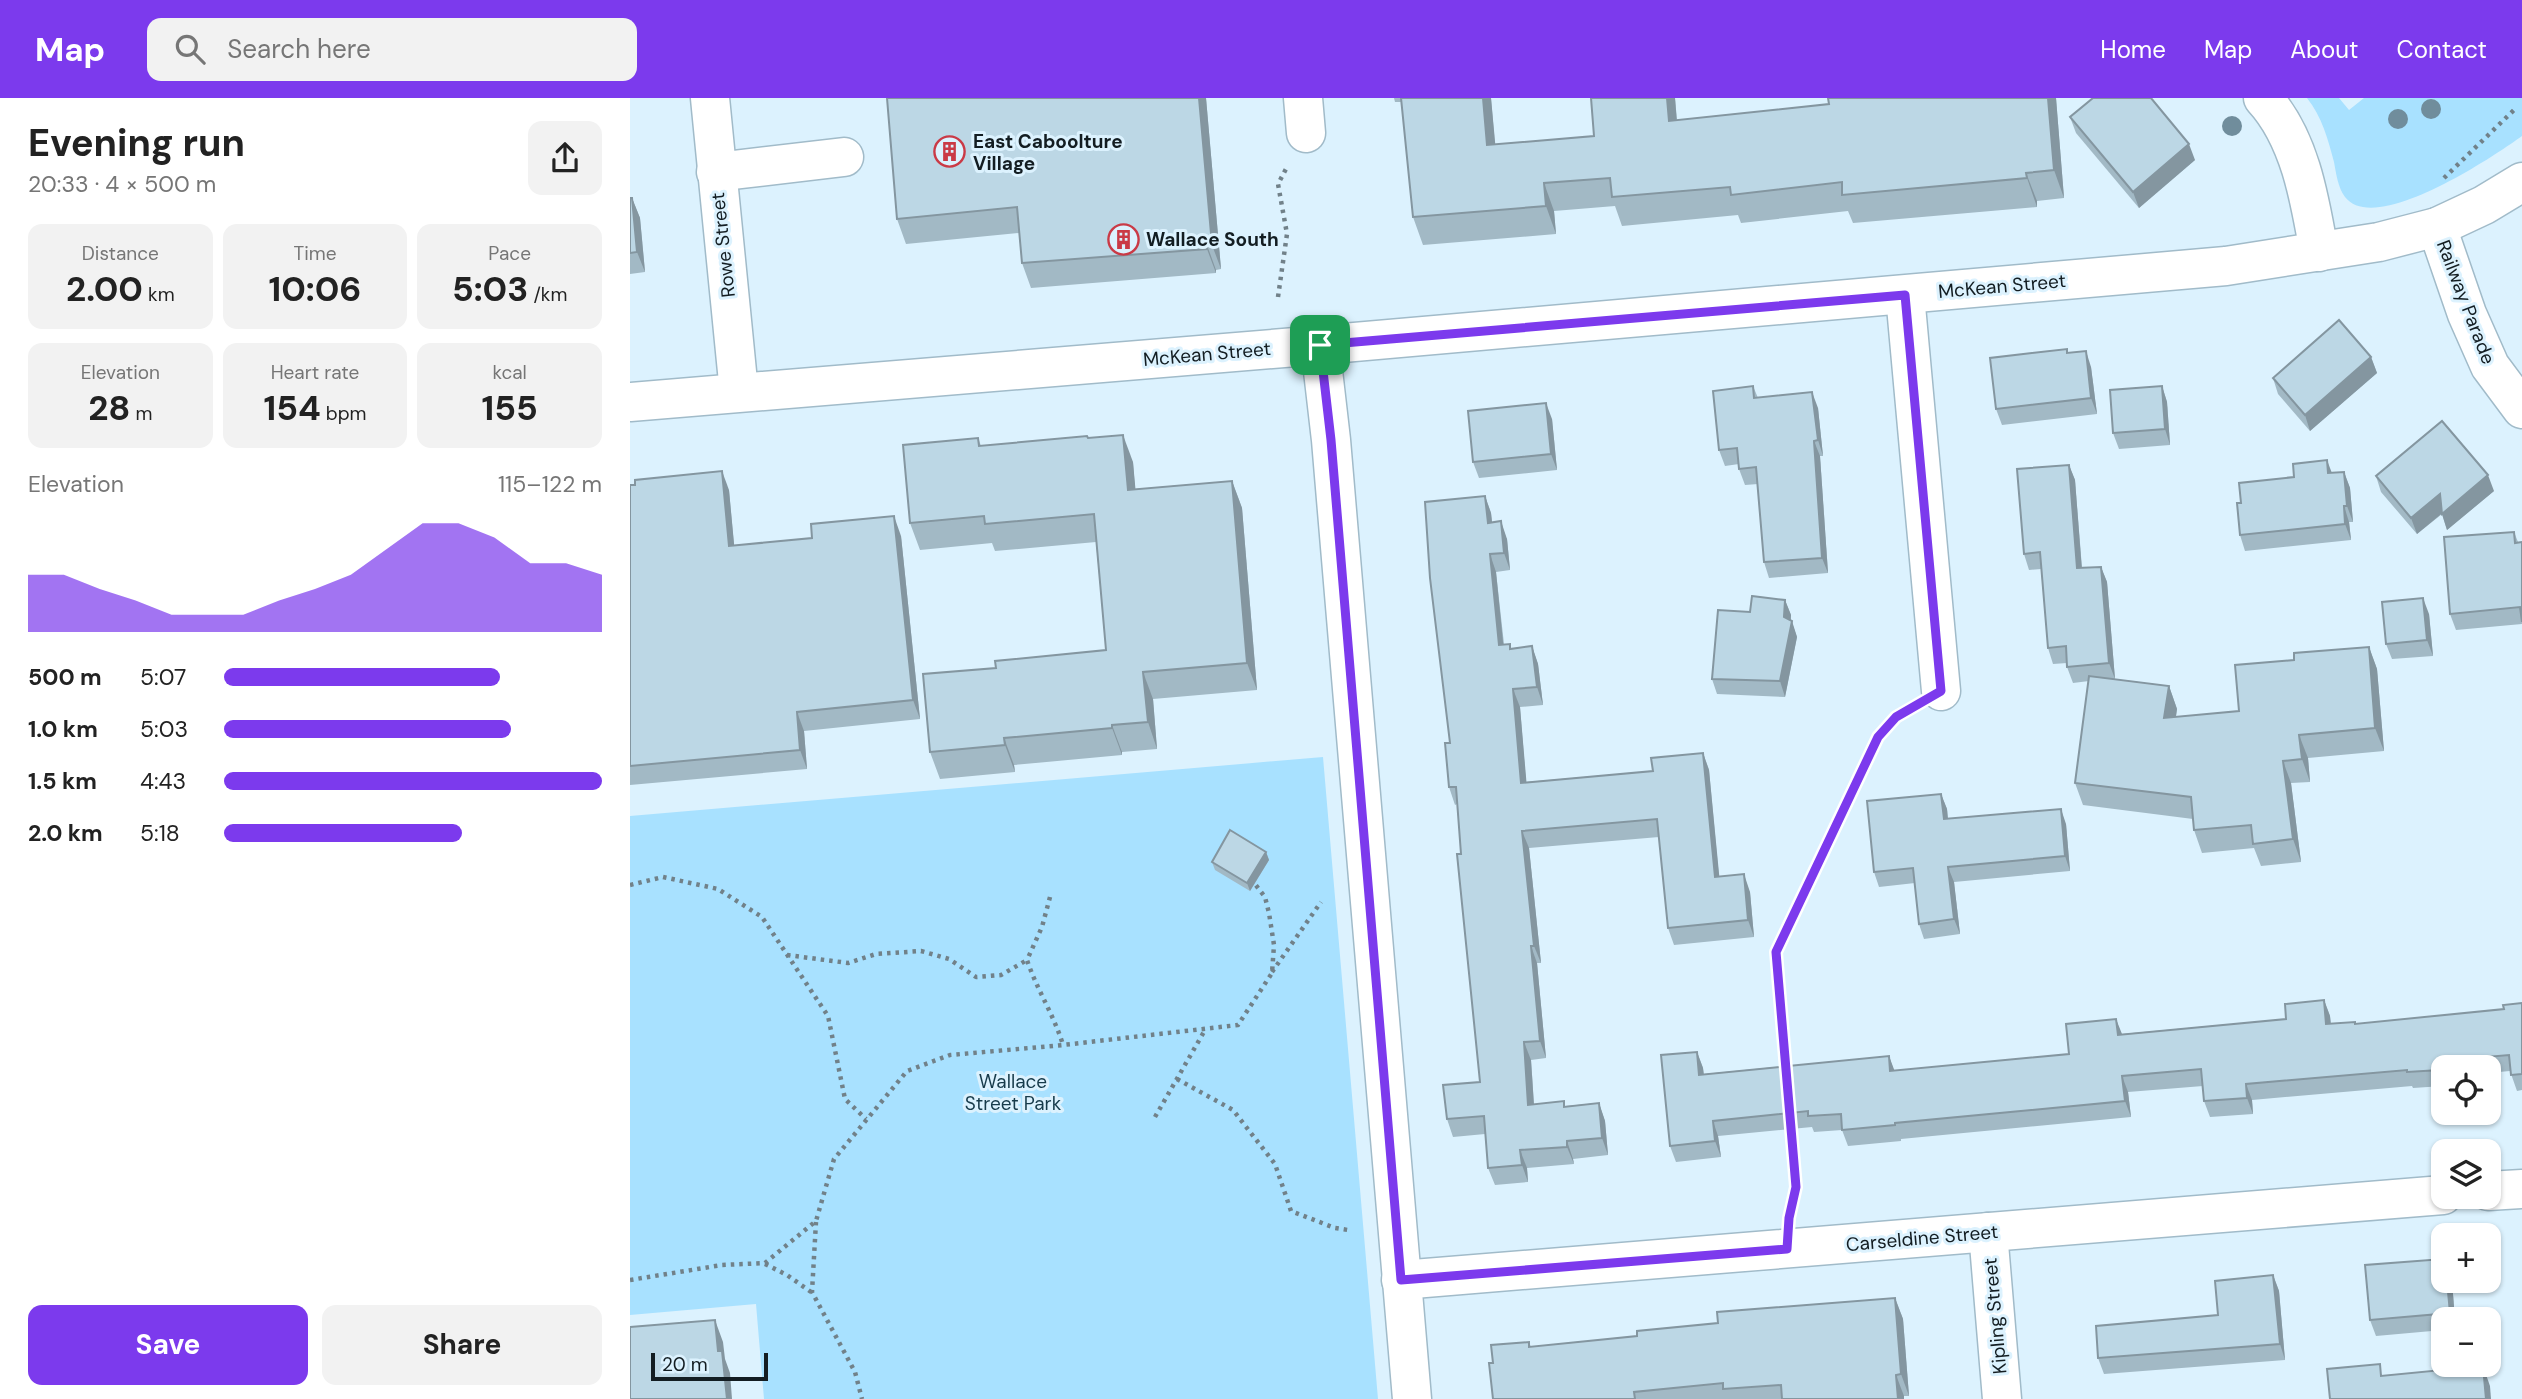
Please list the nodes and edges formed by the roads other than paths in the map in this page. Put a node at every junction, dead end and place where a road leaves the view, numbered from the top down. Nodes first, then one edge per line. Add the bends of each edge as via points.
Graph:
1 (710, 98) edge
2 (2263, 98) edge
3 (844, 157) dead end
4 (716, 172) junction
5 (2522, 182) edge
6 (2437, 227) junction
7 (2319, 252) junction
8 (1905, 295) junction
9 (1320, 345) junction
10 (738, 392) junction
11 (630, 402) edge
12 (2522, 409) edge
13 (1941, 691) road end
14 (2522, 1189) edge
15 (2501, 1191) edge
16 (2431, 1196) edge
17 (1988, 1232) junction
18 (1401, 1280) junction
19 (1412, 1399) edge
20 (2002, 1399) edge

1 - 4 street, Rowe Street
2 - 7 street via 2287,134 2299,164
3 - 4 street
4 - 10 street, Rowe Street
5 - 6 street, McKean Street
6 - 7 street, McKean Street
6 - 12 street, Railway Parade via 2490,366
7 - 8 street, McKean Street via 2226,267
8 - 9 street, McKean Street
8 - 13 street
9 - 10 street, McKean Street
9 - 18 street
10 - 11 street, McKean Street
14 - 15 street
16 - 17 street, Carseldine Street
17 - 18 street, Carseldine Street
17 - 20 street, Kipling Street
18 - 19 street

